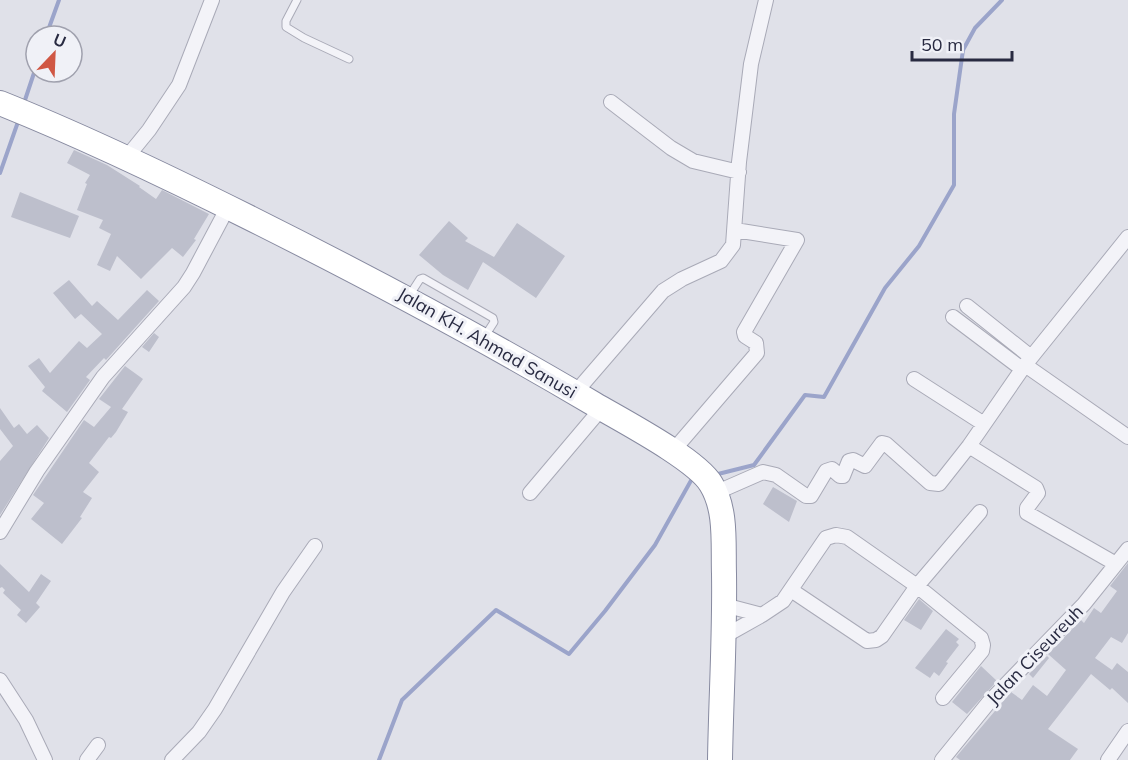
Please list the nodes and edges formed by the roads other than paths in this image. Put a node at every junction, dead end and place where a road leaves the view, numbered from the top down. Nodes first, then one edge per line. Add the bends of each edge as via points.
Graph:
1 (212, 0) edge
2 (297, 0) edge
3 (766, 0) edge
4 (349, 58) dead end
5 (612, 102) dead end
6 (0, 103) edge
7 (127, 157) junction
8 (739, 172) junction
9 (228, 207) junction
10 (735, 230) junction
11 (1128, 237) edge
12 (967, 306) dead end
13 (953, 317) dead end
14 (1026, 364) junction
15 (914, 379) dead end
16 (576, 393) junction
17 (602, 409) junction
18 (984, 424) junction
19 (1128, 437) edge
20 (969, 446) junction
21 (672, 452) junction
22 (713, 488) junction
23 (530, 493) dead end
24 (980, 512) dead end
25 (0, 532) edge
26 (315, 546) dead end
27 (1128, 549) edge
28 (1116, 564) junction
29 (917, 586) junction
30 (791, 591) junction
31 (724, 605) junction
32 (762, 615) junction
33 (723, 637) junction
34 (0, 680) edge
35 (943, 698) dead end
36 (1128, 731) edge
37 (98, 745) dead end
38 (45, 760) edge
39 (87, 760) edge
40 (172, 760) edge
41 (720, 760) edge
42 (942, 760) edge
43 (1108, 760) edge

1 - 7 street via 178,86
2 - 4 lane via 286,27
3 - 8 street via 751,64
5 - 8 street via 693,161
6 - 7 highway, Jalan KH. Ahmad Sanusi
7 - 9 highway, Jalan KH. Ahmad Sanusi
8 - 10 street
9 - 16 highway, Jalan KH. Ahmad Sanusi via 408,298
9 - 25 street via 194,273 103,377
10 - 16 street via 733,245 721,261 663,291
10 - 21 street via 797,240 744,332 756,343 758,353
11 - 14 street
12 - 14 street
13 - 14 street
14 - 18 street
14 - 19 street
15 - 18 street
16 - 17 highway, Jalan KH. Ahmad Sanusi
17 - 21 highway, Jalan KH. Ahmad Sanusi
17 - 23 street
18 - 20 street
20 - 22 street via 939,484 930,483 882,443 865,466 853,460 843,476 831,469 826,471 811,496 776,475 763,472
20 - 28 street via 1036,488 1038,493 1026,508 1027,513
21 - 22 highway, Jalan KH. Ahmad Sanusi via 692,465
22 - 31 highway via 723,525
24 - 29 street
26 - 40 street via 283,592 215,709
27 - 28 street, Jalan Ciseureuh
28 - 42 street, Jalan Ciseureuh via 1076,612 989,702
29 - 30 street via 882,636 867,641
29 - 30 street via 847,537 836,535 821,543
29 - 35 street via 981,638 983,645
30 - 32 street
31 - 32 street
31 - 33 highway
32 - 33 street
33 - 41 highway
34 - 38 street via 26,720
36 - 43 street
37 - 39 street

